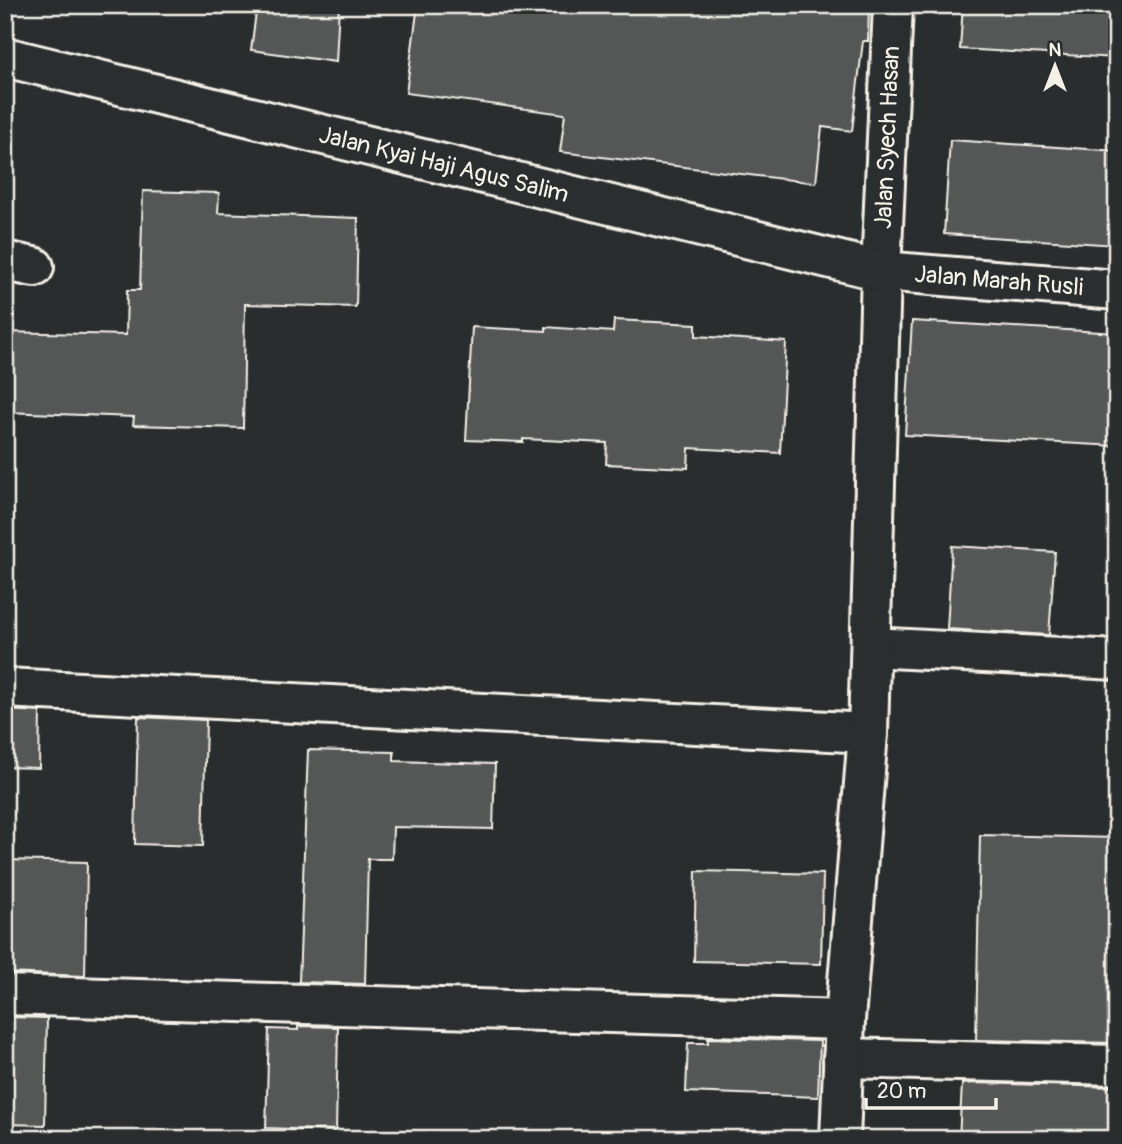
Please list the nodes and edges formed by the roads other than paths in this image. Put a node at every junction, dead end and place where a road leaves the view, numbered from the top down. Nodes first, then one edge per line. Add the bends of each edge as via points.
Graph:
1 (893, 5) edge
2 (5, 57) edge
3 (881, 271) junction
4 (1117, 290) edge
5 (871, 647) junction
6 (1117, 660) edge
7 (5, 688) edge
8 (868, 733) junction
9 (5, 995) edge
10 (845, 1020) junction
11 (843, 1058) junction
12 (1117, 1065) edge
13 (840, 1139) edge

1 - 3 street, Jalan Syech Hasan
2 - 3 street, Jalan Kyai Haji Agus Salim
3 - 4 street, Jalan Marah Rusli
3 - 5 street, Jalan Syech Hasan
5 - 6 street
5 - 8 street, Jalan Syech Hasan
7 - 8 street
8 - 10 street, Jalan Syech Hasan
9 - 10 street
10 - 11 street, Jalan Syech Hasan
11 - 12 street
11 - 13 street, Jalan Syech Hasan

